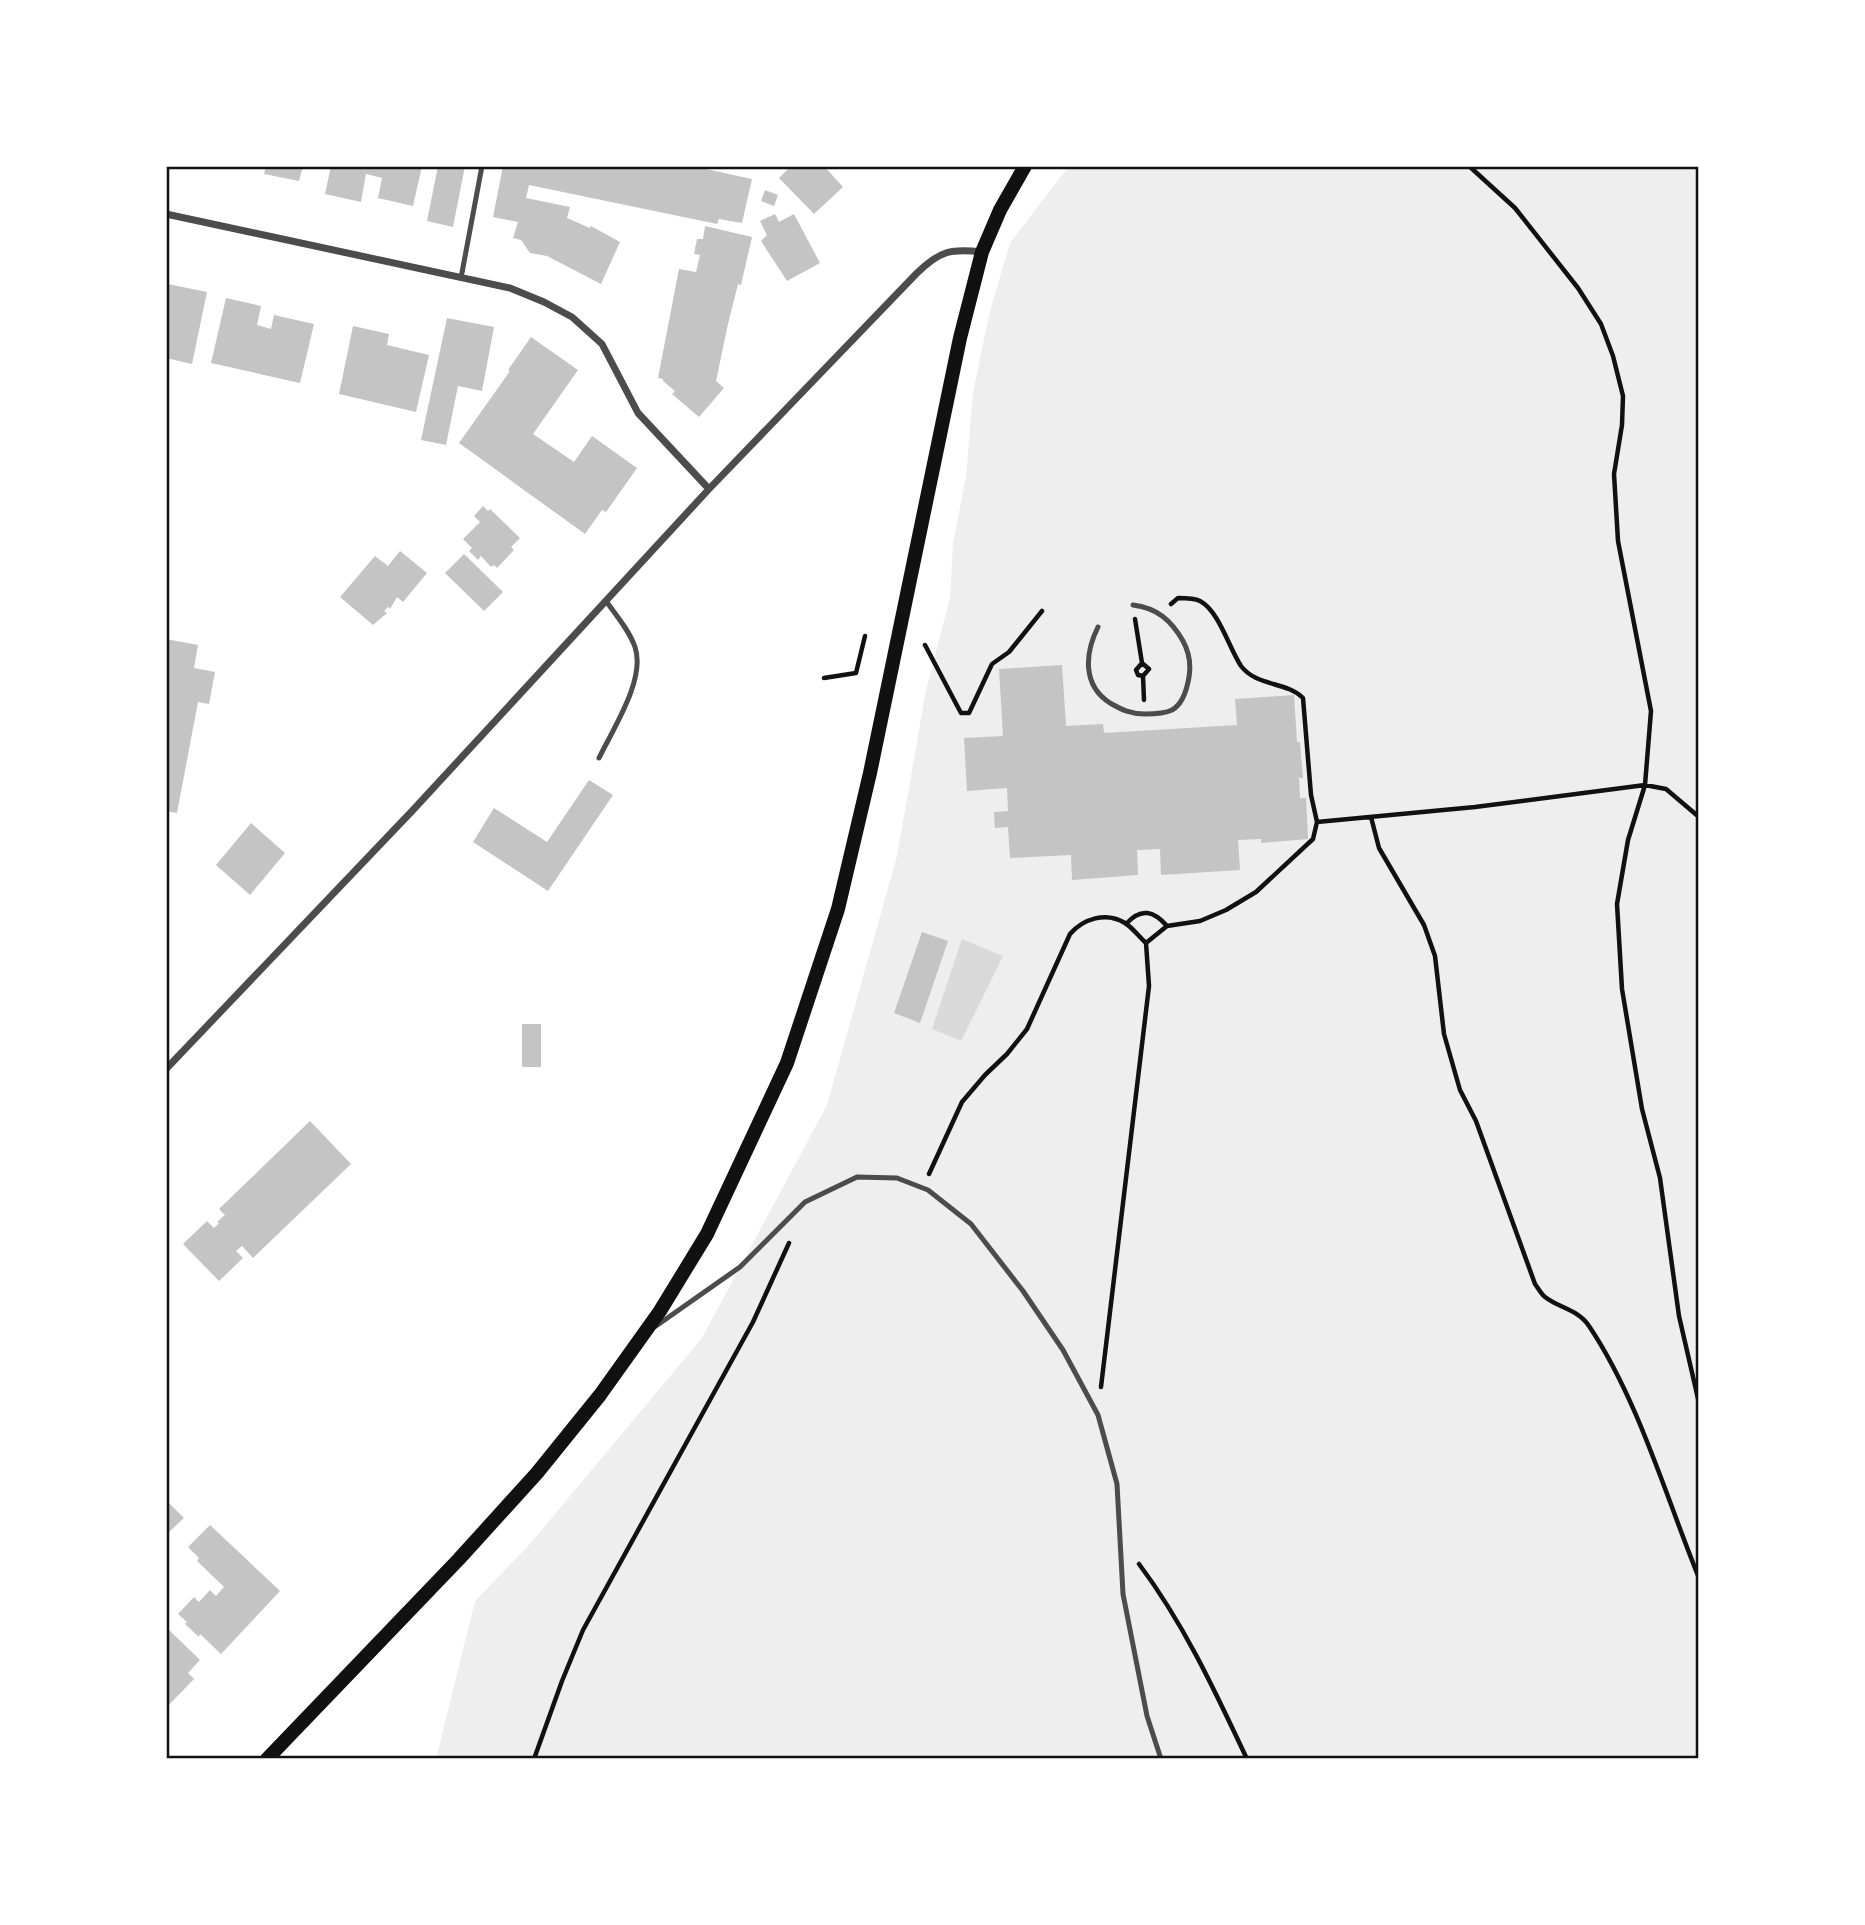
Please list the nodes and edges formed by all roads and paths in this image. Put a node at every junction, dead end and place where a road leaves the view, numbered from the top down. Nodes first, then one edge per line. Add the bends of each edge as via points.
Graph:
1 (482, 166) edge
2 (1024, 166) edge
3 (1469, 166) edge
4 (166, 214) edge
5 (982, 252) junction
6 (461, 278) junction
7 (709, 489) junction
8 (606, 601) junction
9 (1133, 605) joint
10 (1042, 611) dead end
11 (1161, 612) junction
12 (1098, 626) dead end
13 (865, 636) dead end
14 (925, 646) dead end
15 (1142, 663) dead end
16 (824, 678) dead end
17 (599, 758) dead end
18 (1644, 785) junction
19 (1371, 817) junction
20 (1699, 817) edge
21 (1317, 822) junction
22 (1126, 924) junction
23 (1167, 926) junction
24 (1146, 943) junction
25 (166, 1069) edge
26 (922, 1188) junction
27 (791, 1237) dead end
28 (642, 1336) junction
29 (1699, 1404) edge
30 (1098, 1415) junction
31 (1120, 1538) junction
32 (1699, 1578) edge
33 (267, 1759) edge
34 (534, 1759) edge
35 (1161, 1759) edge
36 (1247, 1759) edge

1 - 6 lane
2 - 5 main road
3 - 18 path via 1515,208 1577,288 1601,324 1613,356 1623,396 1614,474 1618,541 1651,710
4 - 6 street
5 - 7 street via 958,249 930,260
5 - 28 main road via 838,909 782,1075 707,1234
6 - 7 street via 510,288 572,317 602,344 638,413
7 - 8 street
8 - 17 lane via 636,648 637,663 632,691
8 - 25 street
9 - 11 lane
9 - 15 path
10 - 14 path via 1009,652 992,664 969,713 961,713
11 - 12 lane via 1185,643 1191,667 1186,692 1174,709 1159,714 1122,711 1093,688 1088,659
11 - 21 path via 1178,598 1199,600 1210,609 1242,668 1258,680 1293,689 1303,698
13 - 16 path via 856,673
18 - 19 path
18 - 20 path via 1666,789
18 - 29 path via 1617,904 1622,989 1642,1109 1660,1178 1679,1317
19 - 21 path
19 - 32 path via 1379,848 1423,925 1435,956 1444,1034 1460,1090 1476,1121 1535,1284 1544,1297 1587,1323 1604,1351 1638,1421
21 - 23 path via 1313,839 1256,892 1200,921
22 - 23 path via 1144,912 1158,915
22 - 24 path
22 - 26 path via 1100,916 1079,924 1070,934 1027,1029 962,1102
23 - 24 path
24 - 30 path via 1149,986
26 - 28 lane via 897,1178 858,1177 824,1191 805,1202 740,1267
26 - 30 lane via 971,1224 1024,1290
27 - 34 path via 753,1322 583,1630
28 - 33 main road via 537,1473
30 - 31 lane via 1117,1485
31 - 35 lane via 1123,1594 1147,1716
31 - 36 path via 1164,1597 1205,1668

